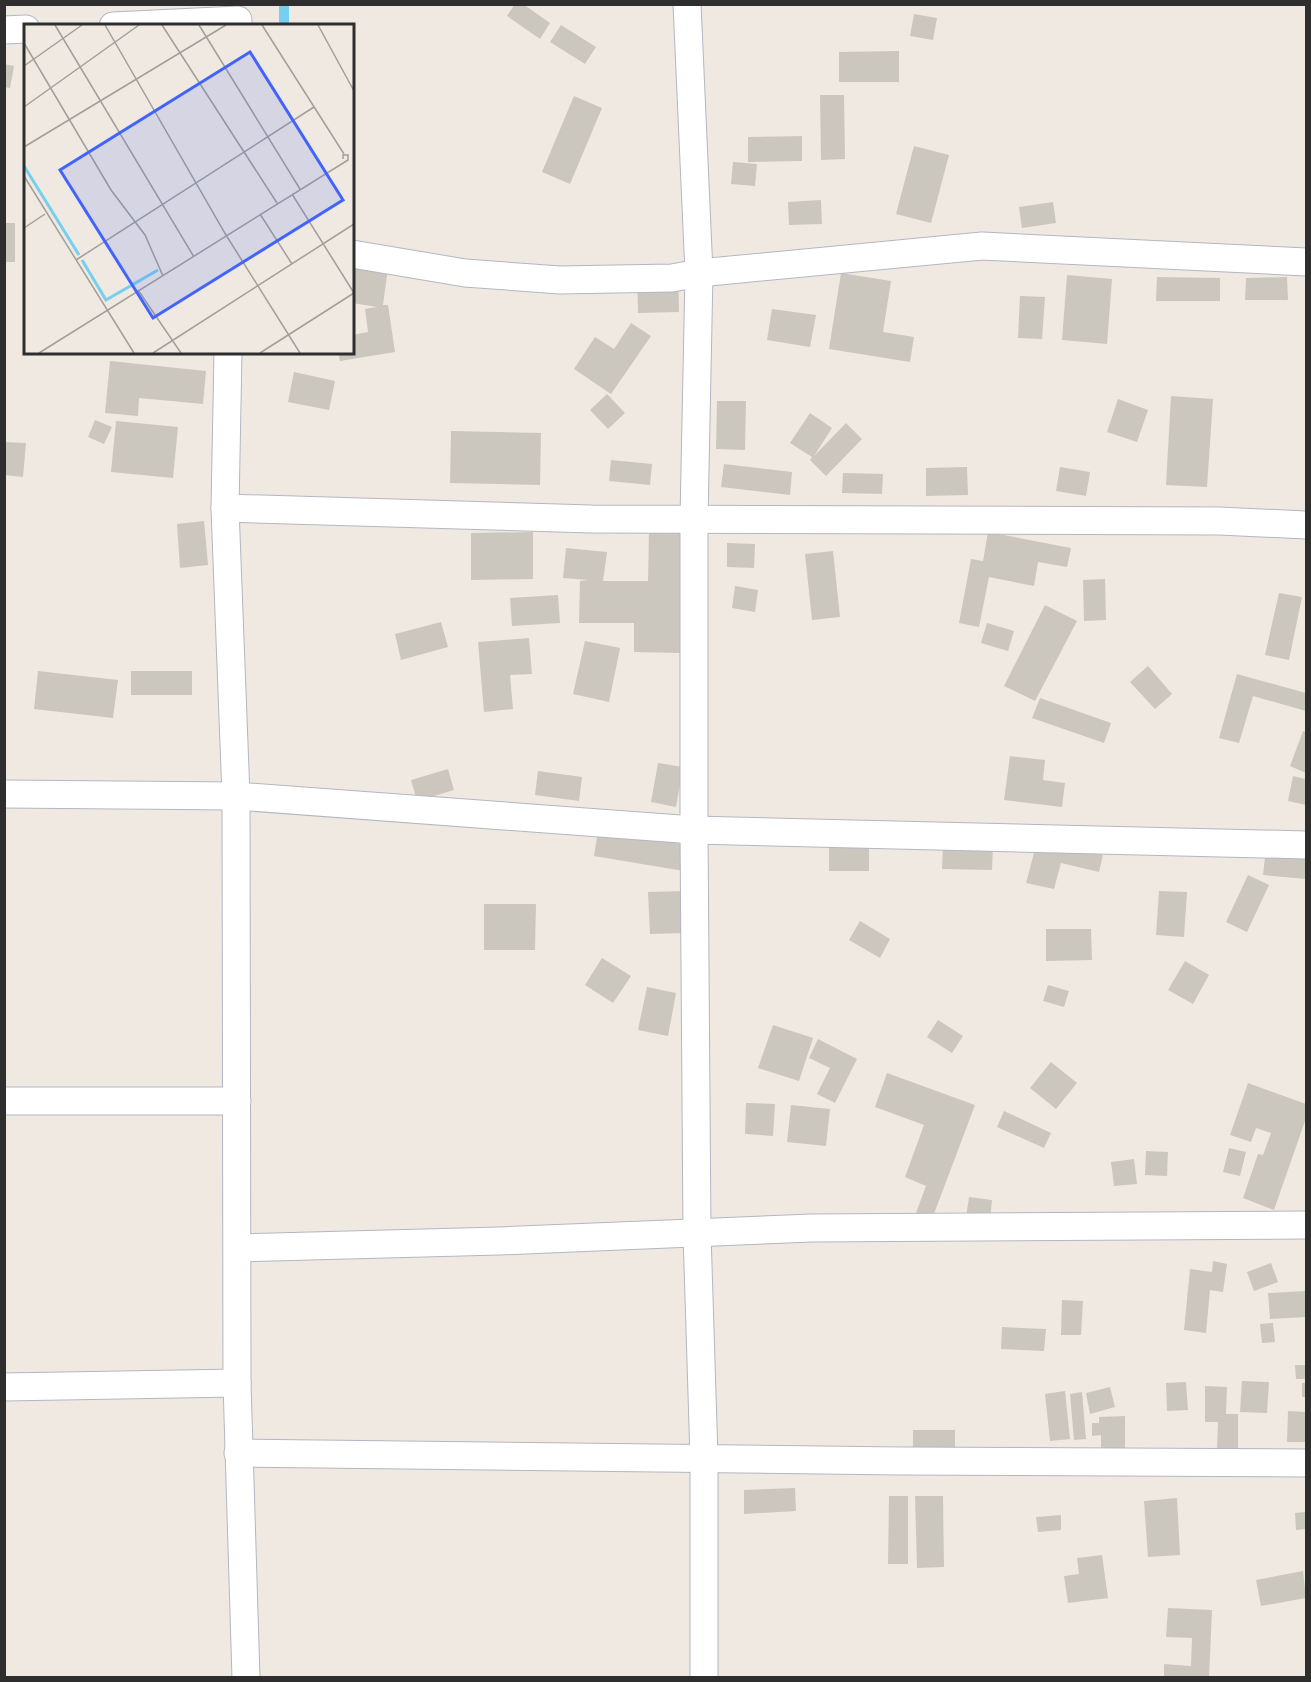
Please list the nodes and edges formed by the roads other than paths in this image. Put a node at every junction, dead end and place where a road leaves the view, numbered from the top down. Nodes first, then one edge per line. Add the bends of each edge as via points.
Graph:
1 (687, 4) edge
2 (238, 17) edge
3 (141, 24) edge
4 (24, 29) edge
5 (4, 30) edge
6 (354, 254) edge
7 (1306, 262) edge
8 (699, 273) junction
9 (228, 354) edge
10 (225, 508) junction
11 (694, 519) junction
12 (1306, 525) edge
13 (4, 794) edge
14 (236, 796) junction
15 (694, 830) junction
16 (1306, 845) edge
17 (4, 1101) edge
18 (237, 1101) junction
19 (1306, 1225) edge
20 (697, 1233) junction
21 (238, 1248) junction
22 (237, 1383) junction
23 (4, 1387) edge
24 (238, 1453) junction
25 (704, 1458) junction
26 (1306, 1463) edge
27 (246, 1677) edge
28 (704, 1677) edge

1 - 8 street
2 - 3 street
4 - 5 street
6 - 8 street via 465,273 560,280 672,278
7 - 8 street via 982,246
8 - 11 street
9 - 10 street
10 - 11 street
10 - 14 street
11 - 12 street via 1208,521
11 - 15 street
13 - 14 street
14 - 15 street
14 - 18 street
15 - 16 street
15 - 20 street
17 - 18 street
18 - 21 street
19 - 20 street via 811,1228
20 - 21 street
20 - 25 street
21 - 22 street
22 - 23 street
22 - 24 street
24 - 25 street
24 - 27 street
25 - 26 street
25 - 28 street

